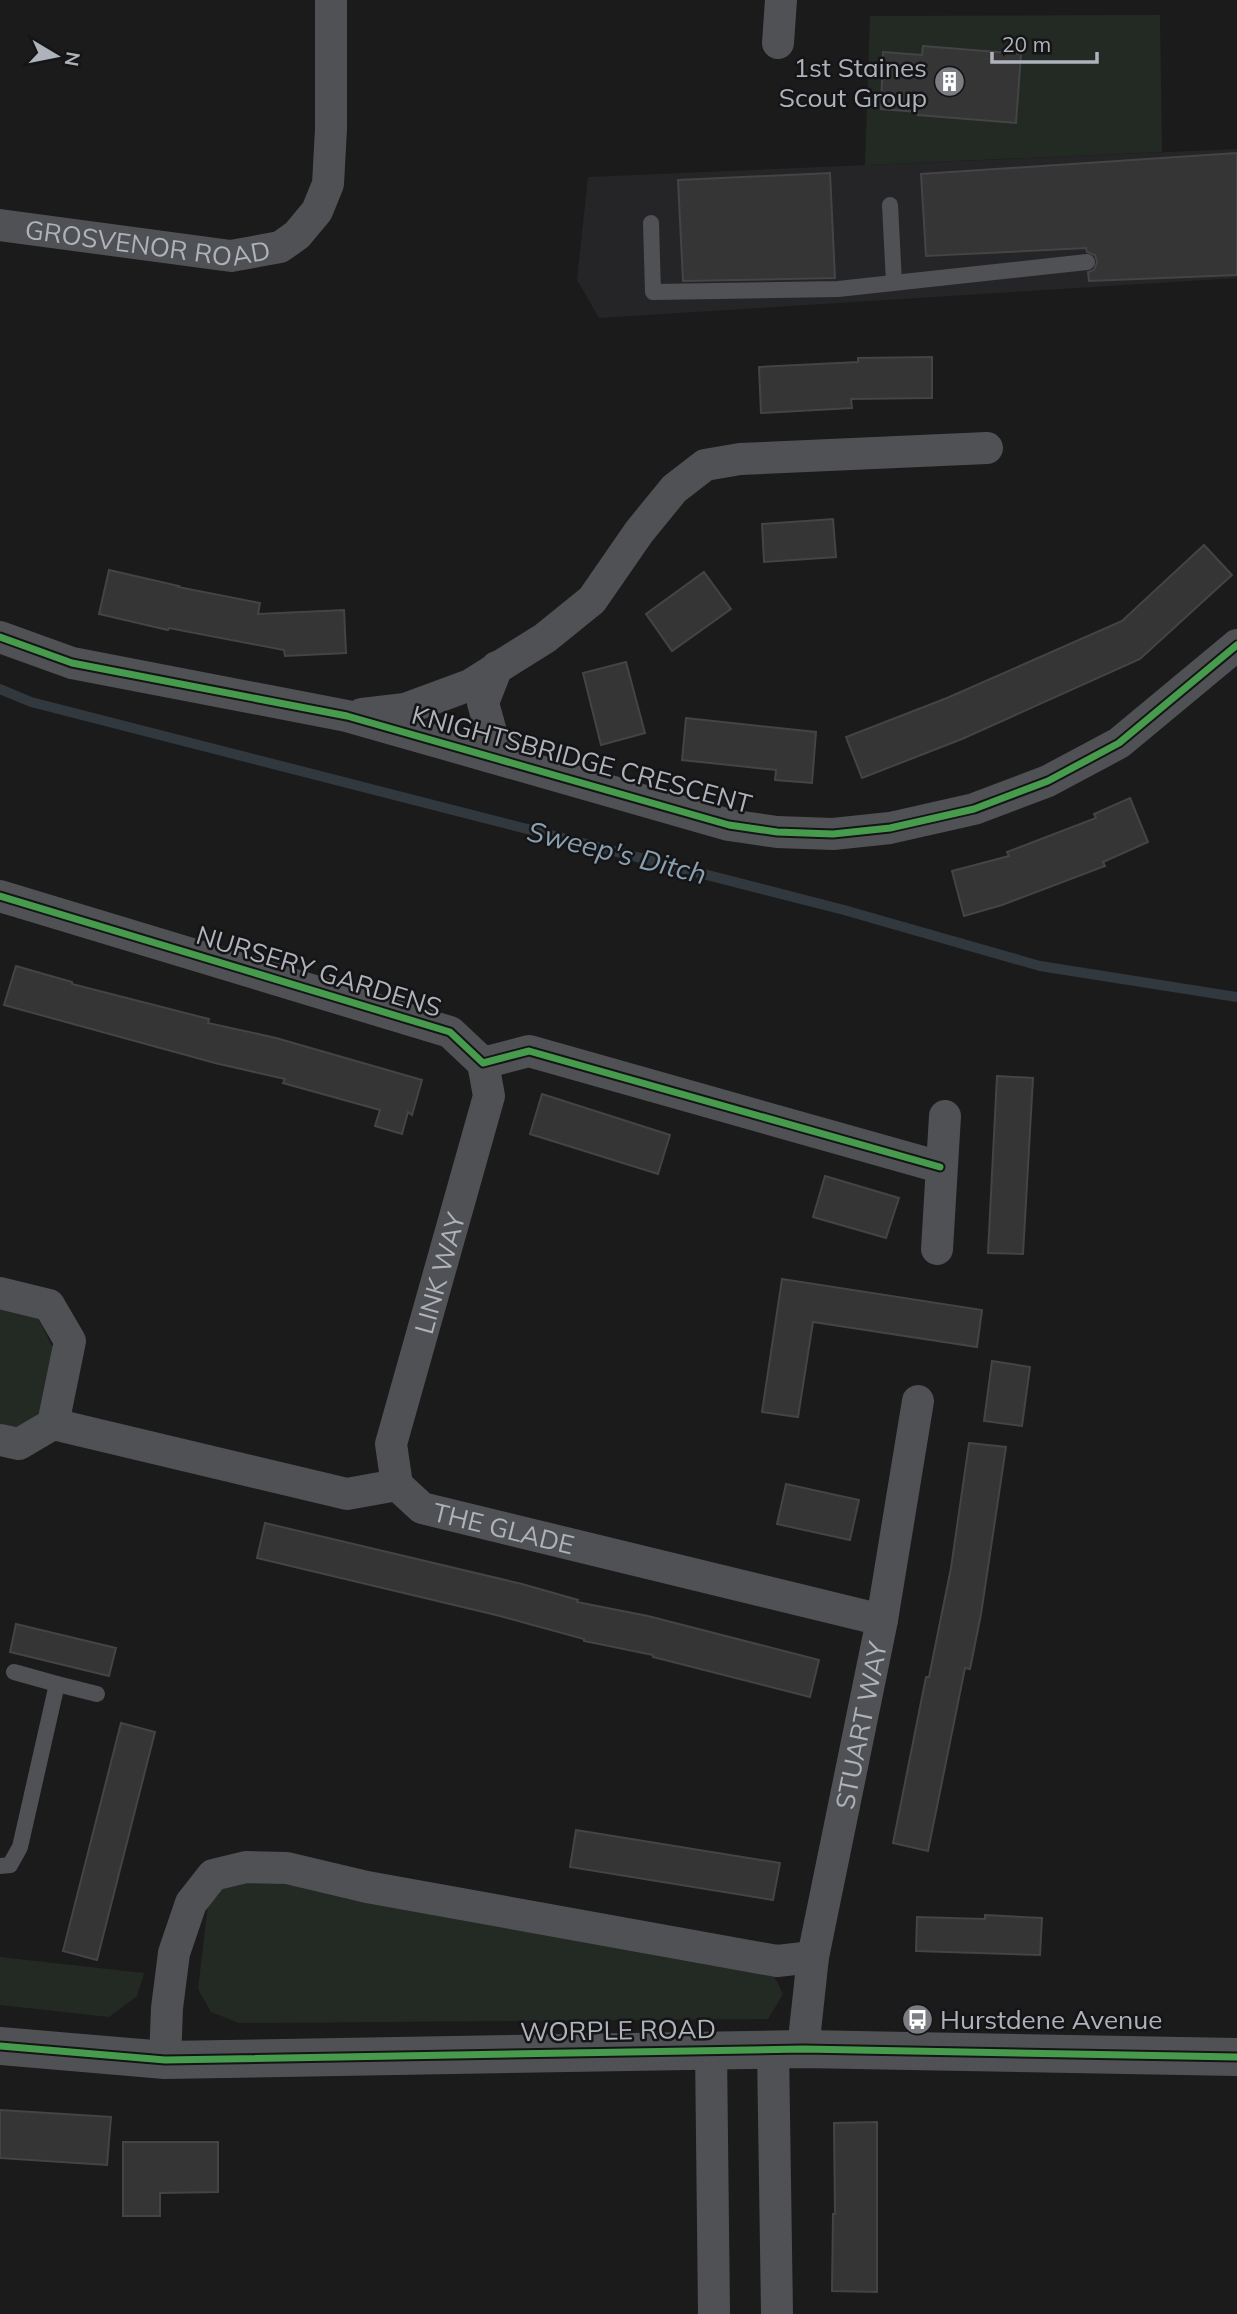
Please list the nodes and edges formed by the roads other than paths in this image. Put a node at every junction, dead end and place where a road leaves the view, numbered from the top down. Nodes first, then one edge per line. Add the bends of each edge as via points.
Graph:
1 (331, 0) edge
2 (781, 0) edge
3 (778, 43) dead end
4 (890, 205) dead end
5 (651, 223) dead end
6 (0, 225) edge
7 (1087, 262) dead end
8 (894, 282) junction
9 (987, 448) dead end
10 (0, 637) edge
11 (1237, 645) edge
12 (497, 667) junction
13 (347, 716) junction
14 (526, 767) junction
15 (0, 896) edge
16 (483, 1063) junction
17 (945, 1116) dead end
18 (940, 1167) junction
19 (937, 1249) dead end
20 (0, 1293) edge
21 (918, 1401) dead end
22 (53, 1423) junction
23 (0, 1440) edge
24 (397, 1485) junction
25 (882, 1620) junction
26 (14, 1672) dead end
27 (57, 1684) junction
28 (97, 1695) dead end
29 (0, 1866) edge
30 (813, 1957) junction
31 (0, 2046) edge
32 (711, 2049) junction
33 (788, 2049) junction
34 (1237, 2057) edge
35 (165, 2060) junction
36 (714, 2314) edge
37 (777, 2314) edge

1 - 6 street, GROSVENOR ROAD via 328,184 317,211 298,235 280,247 231,256
2 - 3 street
4 - 8 lane
5 - 8 lane via 653,292 838,289
7 - 8 lane
9 - 12 street, KNIGHTSBRIDGE CRESCENT via 740,459 705,465 674,489 592,600 545,638
10 - 13 street, KNIGHTSBRIDGE CRESCENT via 72,663
11 - 14 street, KNIGHTSBRIDGE CRESCENT via 1119,743 1048,781 974,809 890,828 833,834 729,825
12 - 13 street, KNIGHTSBRIDGE CRESCENT via 470,685 405,709
12 - 14 street, KNIGHTSBRIDGE CRESCENT via 483,703 493,739
13 - 14 street, KNIGHTSBRIDGE CRESCENT
15 - 16 street, NURSERY GARDENS via 450,1032
16 - 18 street via 529,1051
16 - 24 street, LINK WAY via 489,1096 391,1444
17 - 18 street
18 - 19 street
20 - 22 street via 49,1306 70,1341
21 - 25 street, STUART WAY
22 - 23 street via 19,1444
22 - 24 street via 347,1494
24 - 25 street, THE GLADE via 422,1508
25 - 30 street, STUART WAY
26 - 27 lane
27 - 28 lane
27 - 29 lane via 20,1847 10,1865
30 - 33 street, STUART WAY
30 - 35 street via 777,1961 367,1887 287,1868 246,1867 213,1875 191,1903 174,1953
31 - 35 street, WORPLE ROAD
32 - 33 street, WORPLE ROAD
32 - 35 street, WORPLE ROAD
32 - 36 street
33 - 34 street, WORPLE ROAD
33 - 37 street

